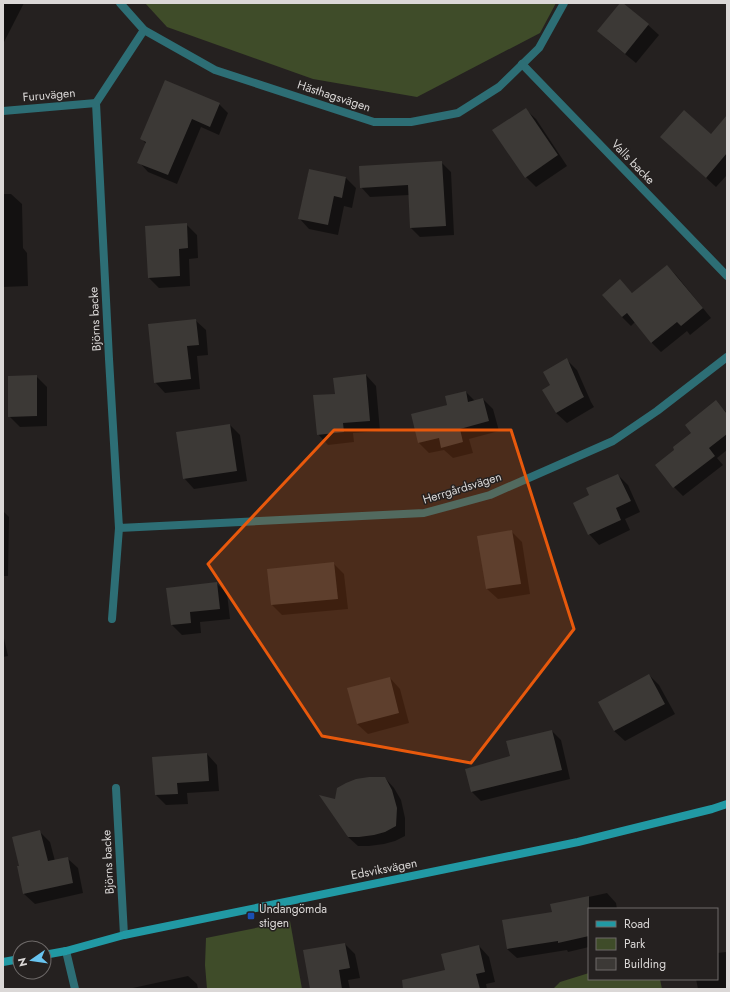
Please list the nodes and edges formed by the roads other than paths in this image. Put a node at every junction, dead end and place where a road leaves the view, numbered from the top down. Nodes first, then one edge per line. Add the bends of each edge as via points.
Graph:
1 (120, 3) edge
2 (564, 3) edge
3 (144, 30) junction
4 (522, 64) junction
5 (96, 103) junction
6 (3, 111) edge
7 (727, 276) edge
8 (727, 357) edge
9 (119, 528) junction
10 (112, 620) dead end
11 (116, 788) dead end
12 (727, 804) edge
13 (124, 935) junction
14 (66, 950) junction
15 (52, 953) edge
16 (75, 989) edge

1 - 3 street, Hästhagsvägen
2 - 4 street, Hästhagsvägen via 539,48
3 - 4 street, Hästhagsvägen via 215,70 374,122 411,122 458,113 499,87
3 - 5 street
4 - 7 street, Valls backe
5 - 6 street, Furuvägen
5 - 9 street, Björns backe
8 - 9 street, Herrgårdsvägen via 613,441 490,495 424,514
9 - 10 street, Björns backe
11 - 13 street, Björns backe
12 - 13 street, Edsviksvägen via 712,810 578,842
13 - 14 street, Edsviksvägen
14 - 15 street, Edsviksvägen
14 - 16 street

